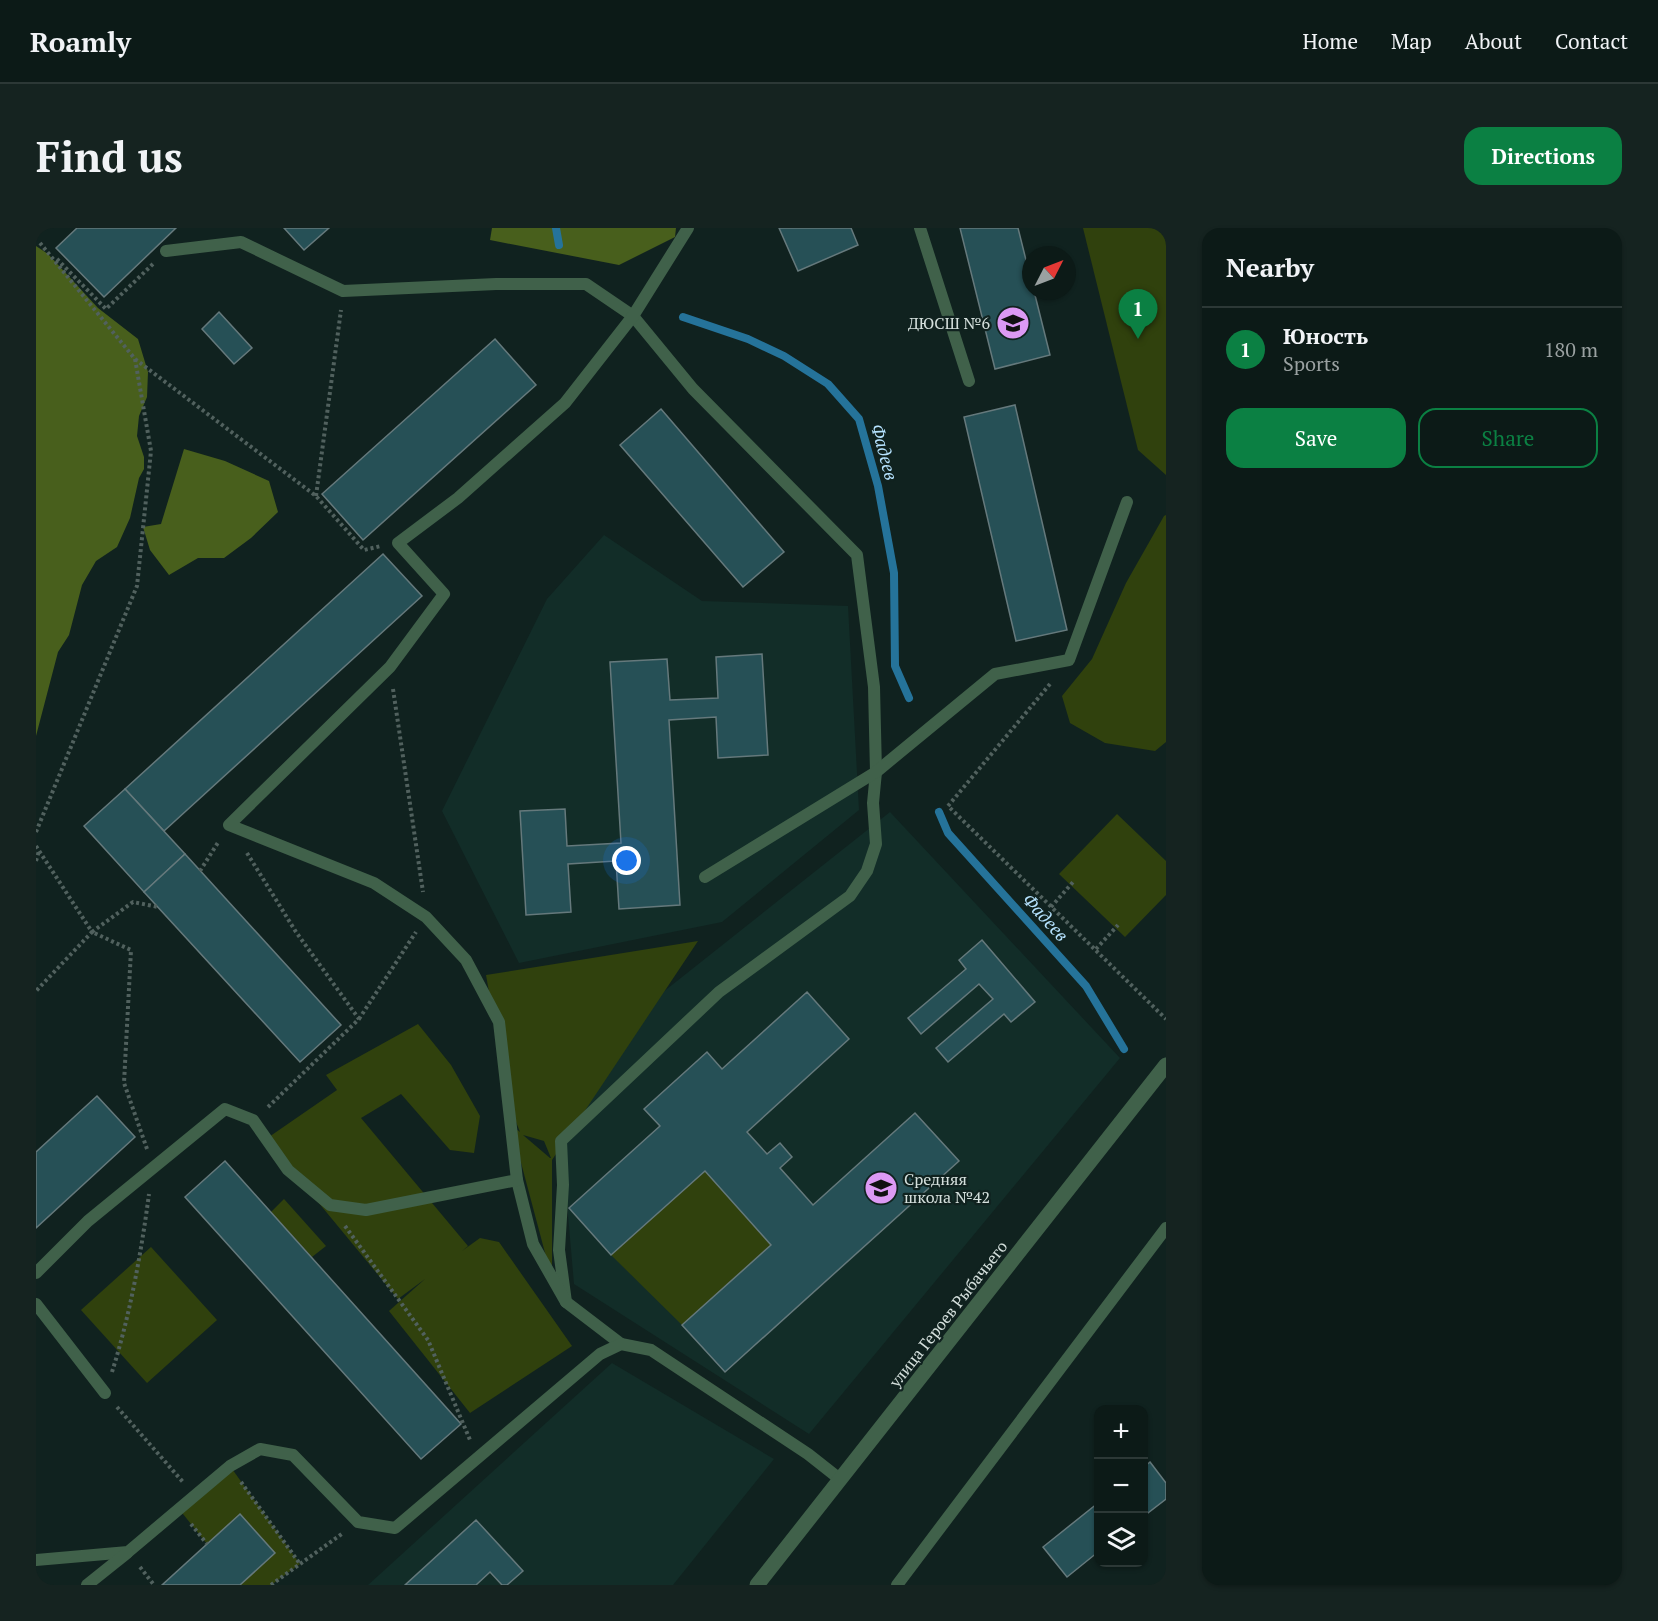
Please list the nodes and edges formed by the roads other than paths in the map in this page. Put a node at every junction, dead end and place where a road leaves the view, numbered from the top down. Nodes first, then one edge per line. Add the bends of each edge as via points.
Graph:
1 (688, 228) edge
2 (920, 228) edge
3 (166, 251) road end
4 (633, 316) junction
5 (969, 381) dead end
6 (1127, 502) dead end
7 (876, 772) junction
8 (705, 877) dead end
9 (1166, 1065) edge
10 (517, 1180) junction
11 (1166, 1228) edge
12 (36, 1273) edge
13 (566, 1302) junction
14 (36, 1304) edge
15 (621, 1344) junction
16 (105, 1393) dead end
17 (841, 1480) junction
18 (128, 1552) junction
19 (36, 1560) edge
20 (87, 1585) edge
21 (757, 1585) edge
22 (897, 1585) edge

1 - 4 lane
2 - 5 lane
3 - 4 lane via 241,242 343,291 585,284
4 - 7 lane via 693,389 857,555 874,687
4 - 10 lane via 565,403 458,498 398,543 444,594 390,667 229,825 374,883 426,917 466,960 499,1022
6 - 7 lane via 1069,660 994,674
7 - 8 lane
7 - 13 lane via 876,844 867,872 850,896 719,992 561,1141 559,1250
9 - 17 street, улица Героев Рыбачьего
10 - 12 lane via 366,1210 330,1206 288,1170 254,1120 225,1109 88,1221
10 - 13 lane via 533,1244
11 - 22 lane
13 - 15 lane
14 - 16 lane
15 - 17 lane via 651,1350
15 - 18 lane via 600,1354 395,1528 358,1522 293,1455 260,1449 230,1467
17 - 21 street, улица Героев Рыбачьего
18 - 19 lane
18 - 20 lane

